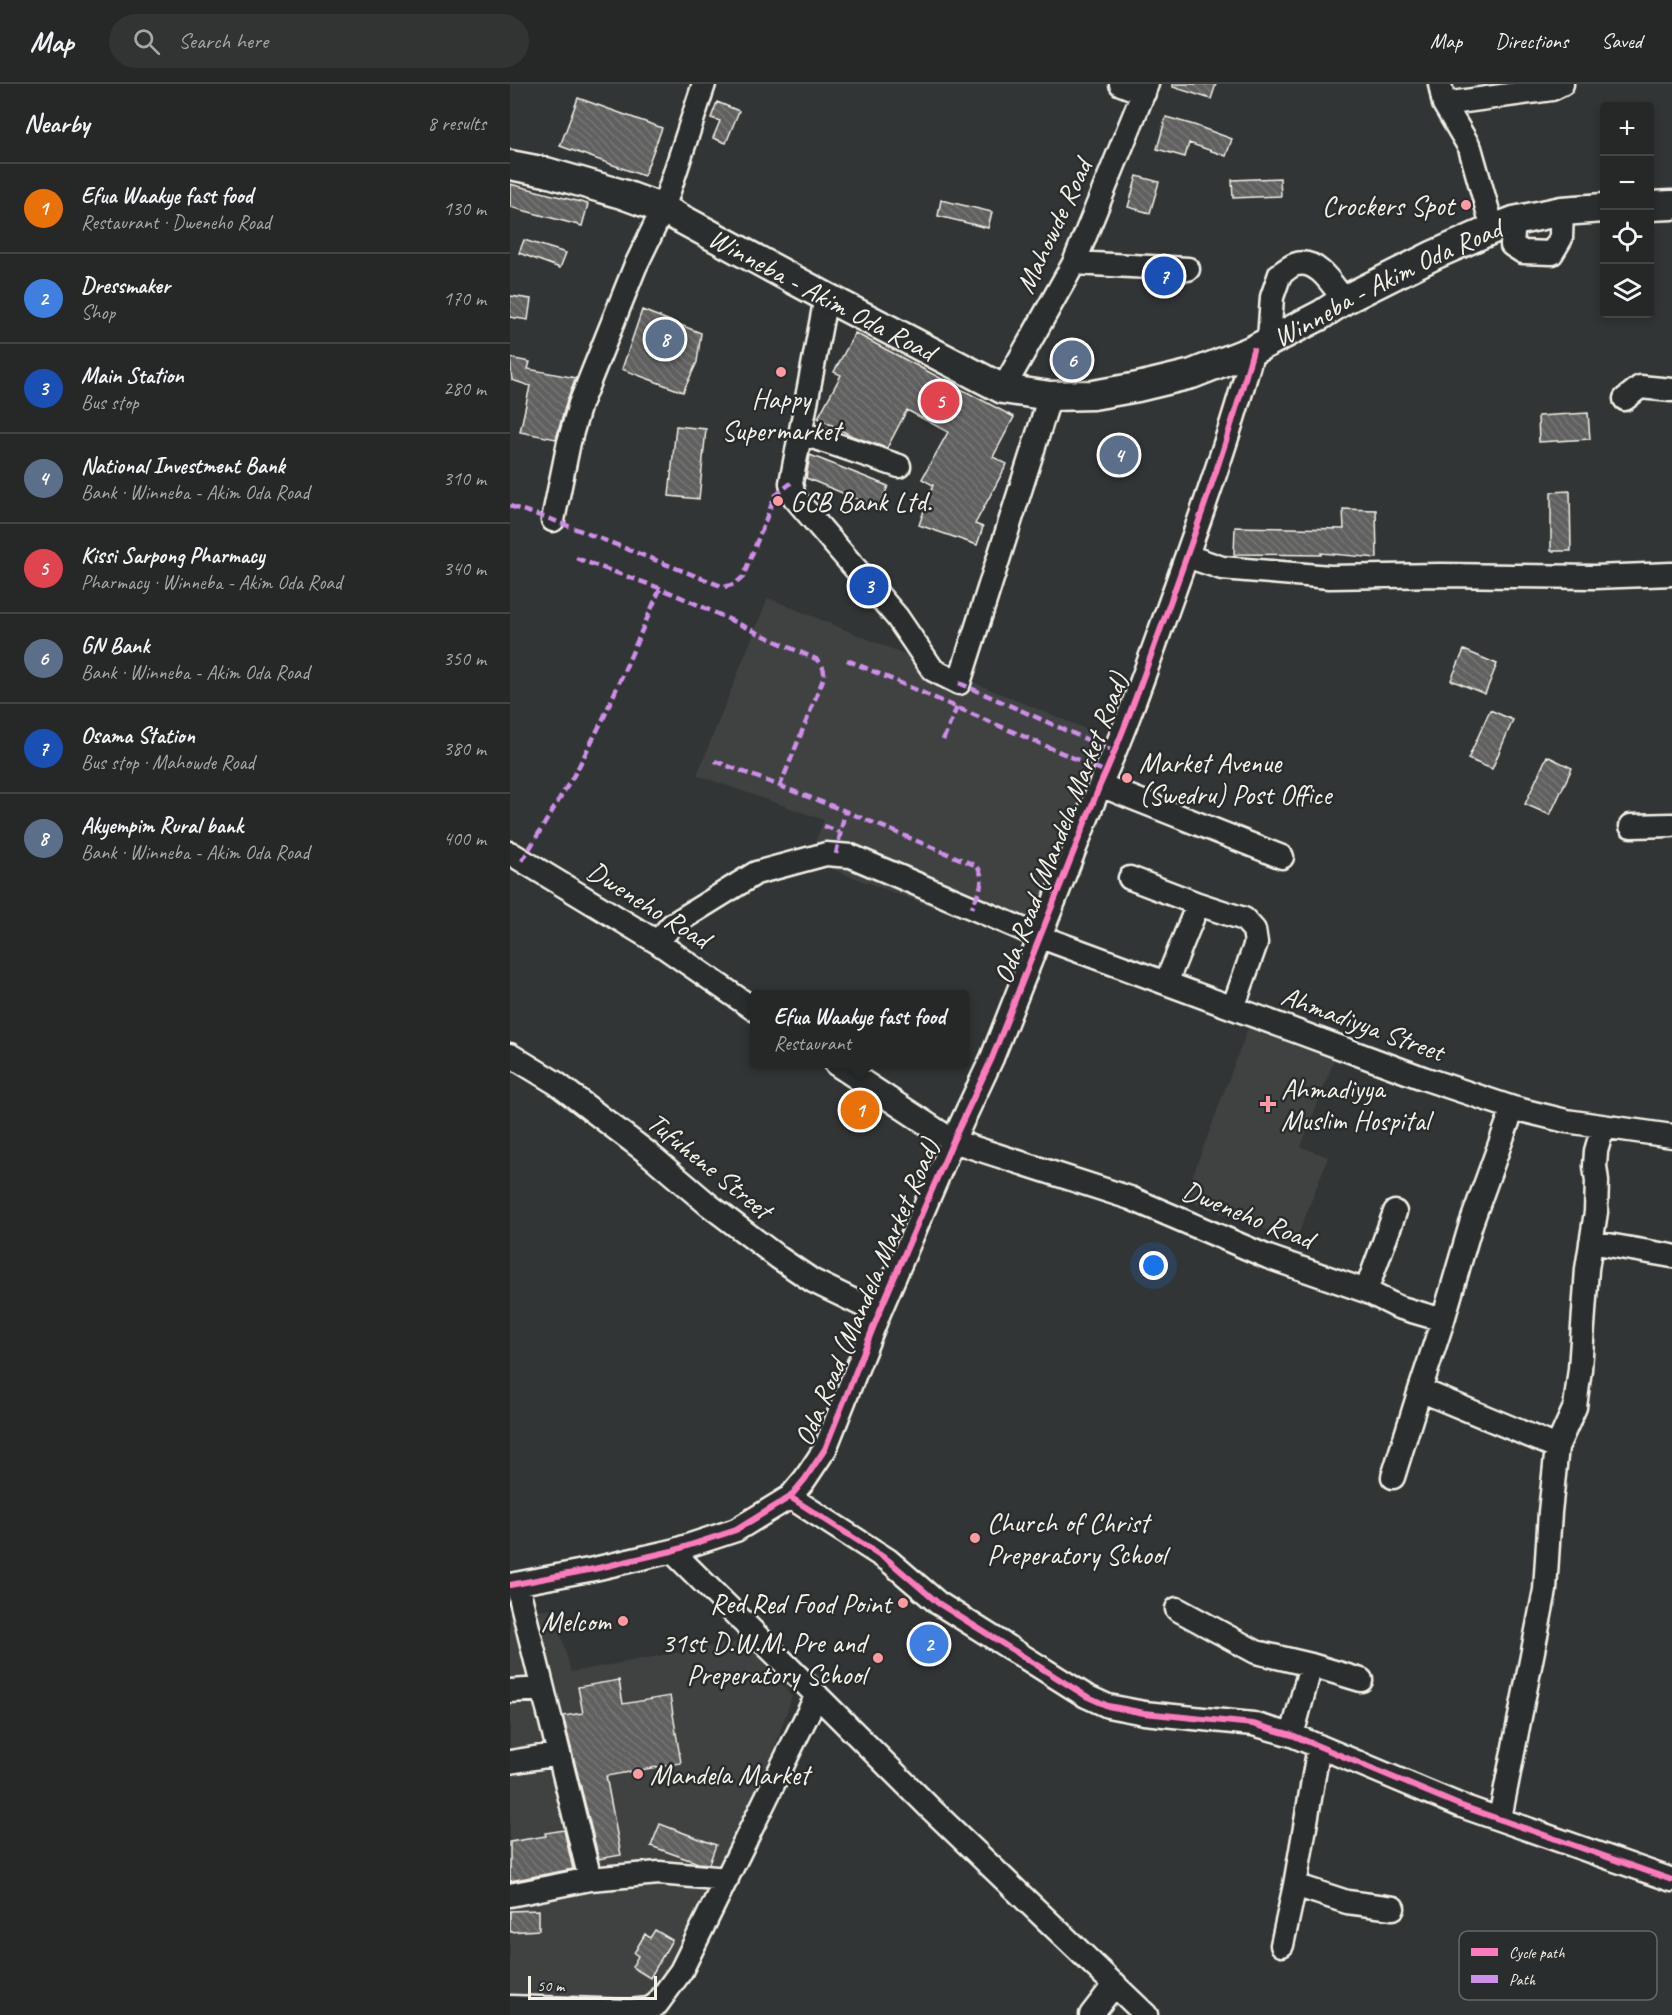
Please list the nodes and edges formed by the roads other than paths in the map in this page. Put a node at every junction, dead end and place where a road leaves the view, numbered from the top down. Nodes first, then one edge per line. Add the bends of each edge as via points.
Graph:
1 (704, 84) edge
2 (1121, 84) edge
3 (1562, 84) edge
4 (1146, 89) edge
5 (1442, 94) edge
6 (510, 165) edge
7 (1672, 205) edge
8 (1654, 206) edge
9 (1600, 208) edge
10 (663, 209) junction
11 (1562, 211) junction
12 (1504, 225) junction
13 (1074, 263) junction
14 (1188, 269) dead end
15 (826, 297) junction
16 (1344, 300) junction
17 (1261, 345) junction
18 (1003, 388) junction
19 (1672, 390) edge
20 (1050, 396) junction
21 (1625, 399) dead end
22 (801, 433) junction
23 (899, 466) dead end
24 (553, 520) dead end
25 (1187, 556) junction
26 (1672, 574) edge
27 (1100, 785) junction
28 (1672, 825) edge
29 (1631, 826) dead end
30 (1282, 857) dead end
31 (514, 863) edge
32 (1130, 878) dead end
33 (1198, 904) junction
34 (1041, 937) junction
35 (657, 942) junction
36 (1166, 983) junction
37 (750, 1007) edge
38 (1233, 1008) junction
39 (510, 1055) edge
40 (842, 1068) edge
41 (1513, 1108) junction
42 (1604, 1127) junction
43 (1672, 1136) edge
44 (953, 1141) junction
45 (1395, 1212) dead end
46 (1591, 1242) junction
47 (1672, 1256) edge
48 (1366, 1291) junction
49 (879, 1313) junction
50 (1443, 1320) junction
51 (1420, 1390) junction
52 (1557, 1447) junction
53 (1393, 1477) dead end
54 (790, 1497) junction
55 (672, 1551) junction
56 (513, 1585) edge
57 (1178, 1609) dead end
58 (1311, 1665) junction
59 (1361, 1680) dead end
60 (543, 1689) junction
61 (510, 1691) edge
62 (817, 1695) junction
63 (1292, 1735) junction
64 (1319, 1746) junction
65 (559, 1754) junction
66 (510, 1762) edge
67 (1500, 1818) junction
68 (590, 1879) junction
69 (727, 1879) junction
70 (1672, 1880) edge
71 (1295, 1885) junction
72 (510, 1895) edge
73 (1393, 1908) dead end
74 (1282, 1946) dead end
75 (1114, 1984) junction
76 (510, 2007) edge
77 (1091, 2015) edge
78 (1146, 2015) edge

1 - 10 street
2 - 4 street
3 - 5 street via 1552,89
4 - 13 street, Mahowde Road
5 - 12 street
6 - 10 main road, Winneba - Akim Oda Road via 546,172
7 - 8 main road
9 - 11 main road, Winneba - Akim Oda Road
10 - 15 main road, Winneba - Akim Oda Road
10 - 24 street via 635,267 580,404
11 - 12 main road, Winneba - Akim Oda Road
11 - 12 street via 1561,238 1552,253 1523,252 1512,245
12 - 16 main road, Winneba - Akim Oda Road
13 - 14 street
13 - 18 street, Mahowde Road
15 - 18 main road, Winneba - Akim Oda Road
15 - 22 street
16 - 17 main road, Winneba - Akim Oda Road
16 - 17 street, Oda Road (Mandela Market Road) via 1315,267 1297,264 1280,274
17 - 20 main road, Winneba - Akim Oda Road via 1192,374 1093,395
17 - 25 street, Oda Road (Mandela Market Road)
18 - 20 main road, Winneba - Akim Oda Road
19 - 21 street via 1640,387
20 - 22 street via 959,683 933,670 897,617 794,497 791,483
22 - 23 street
25 - 26 street via 1222,568 1330,577
25 - 27 street, Oda Road (Mandela Market Road)
27 - 30 street
27 - 34 street, Oda Road (Mandela Market Road)
28 - 29 street
31 - 35 street, Dweneho Road
32 - 33 street
33 - 36 street
33 - 38 street via 1244,919 1254,930 1256,943
34 - 35 street, Ahmadiyya Street via 851,856 826,854 756,873 672,925
34 - 36 street, Ahmadiyya Street
34 - 44 street, Oda Road (Mandela Market Road)
35 - 37 street, Dweneho Road
36 - 38 street, Ahmadiyya Street
38 - 41 street, Ahmadiyya Street
39 - 49 street, Tufuhene Street via 556,1083 779,1258 813,1281
40 - 44 street, Dweneho Road
41 - 42 street, Ahmadiyya Street
41 - 50 street via 1471,1224
42 - 43 street, Ahmadiyya Street
42 - 46 street via 1596,1151 1596,1212
44 - 48 street, Dweneho Road via 1130,1198 1268,1257
44 - 49 street, Oda Road (Mandela Market Road)
45 - 48 street
46 - 47 street
46 - 52 street via 1575,1407
48 - 50 street, Dweneho Road via 1398,1307
49 - 54 street, Oda Road (Mandela Market Road) via 825,1449
50 - 51 street
51 - 52 street
51 - 53 street
52 - 67 street via 1545,1590
54 - 55 street, Oda Road (Mandela Market Road) via 736,1530
54 - 63 street via 888,1560 938,1603 1086,1696 1108,1706 1144,1713 1253,1724
55 - 56 street, Oda Road (Mandela Market Road)
55 - 62 street
56 - 60 street
57 - 58 street via 1256,1652
58 - 59 street
58 - 63 street
60 - 61 street
60 - 65 street
62 - 69 street
62 - 75 street
63 - 64 street
64 - 67 street via 1459,1805
64 - 71 street
65 - 66 street
65 - 68 street
67 - 70 street
68 - 69 street via 659,1873
68 - 72 street
69 - 76 street via 681,1971 649,2009
71 - 73 street via 1347,1902
71 - 74 street
75 - 77 street
75 - 78 street

